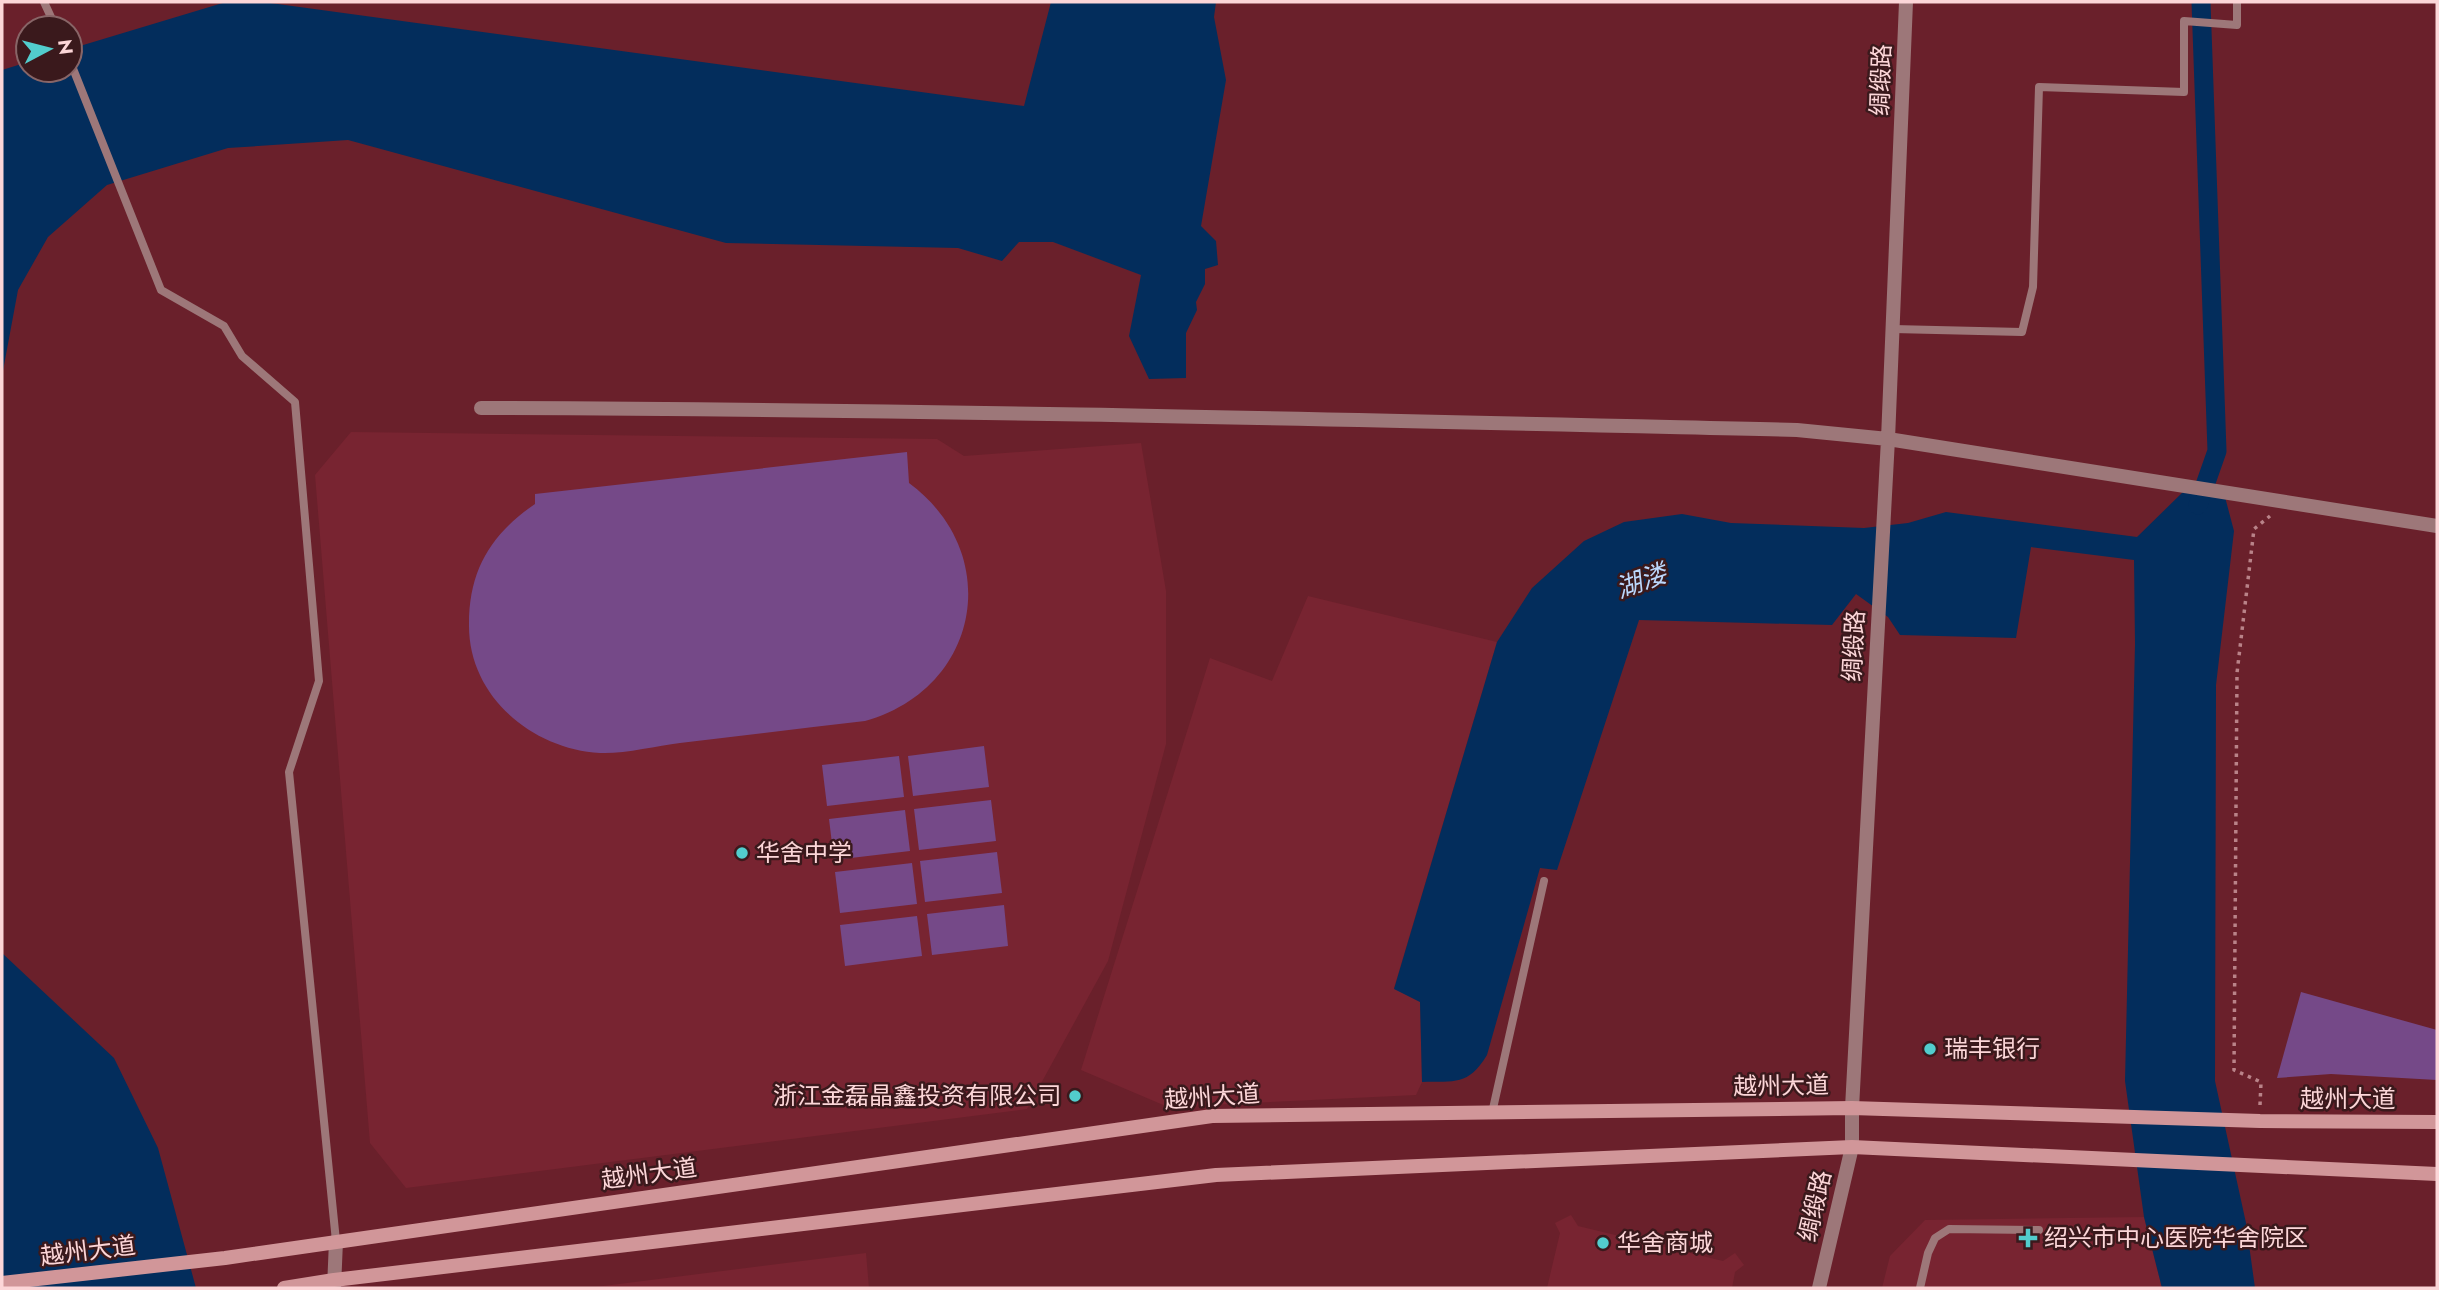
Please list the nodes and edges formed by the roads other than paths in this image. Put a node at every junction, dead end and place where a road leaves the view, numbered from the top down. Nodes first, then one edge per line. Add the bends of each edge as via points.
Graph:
1 (1906, 2) edge
2 (2237, 2) edge
3 (79, 84) edge
4 (1893, 329) junction
5 (481, 408) dead end
6 (1888, 439) junction
7 (2437, 526) edge
8 (1544, 881) dead end
9 (1852, 1108) junction
10 (1492, 1112) junction
11 (2437, 1122) edge
12 (1852, 1147) junction
13 (2437, 1174) edge
14 (2039, 1230) dead end
15 (336, 1241) junction
16 (2, 1283) edge
17 (334, 1284) edge
18 (284, 1288) edge
19 (1819, 1288) edge
20 (1920, 1288) edge

1 - 4 street, 绸缎路
2 - 4 lane via 2237,24 2184,21 2184,92 2039,87 2033,287 2022,332
3 - 15 lane via 161,290 224,326 242,356 295,402 319,681 289,772
4 - 6 street, 绸缎路
5 - 6 street via 1238,417 1797,430
6 - 7 street
6 - 9 street, 绸缎路
8 - 10 lane
9 - 10 main road, 越州大道
9 - 11 main road, 越州大道
9 - 12 street, 绸缎路
10 - 15 main road, 越州大道 via 1212,1116
12 - 13 main road
12 - 17 main road via 1216,1175
12 - 19 street, 绸缎路
14 - 20 lane via 1949,1229 1935,1238
15 - 16 main road, 越州大道
15 - 17 street
17 - 18 main road

